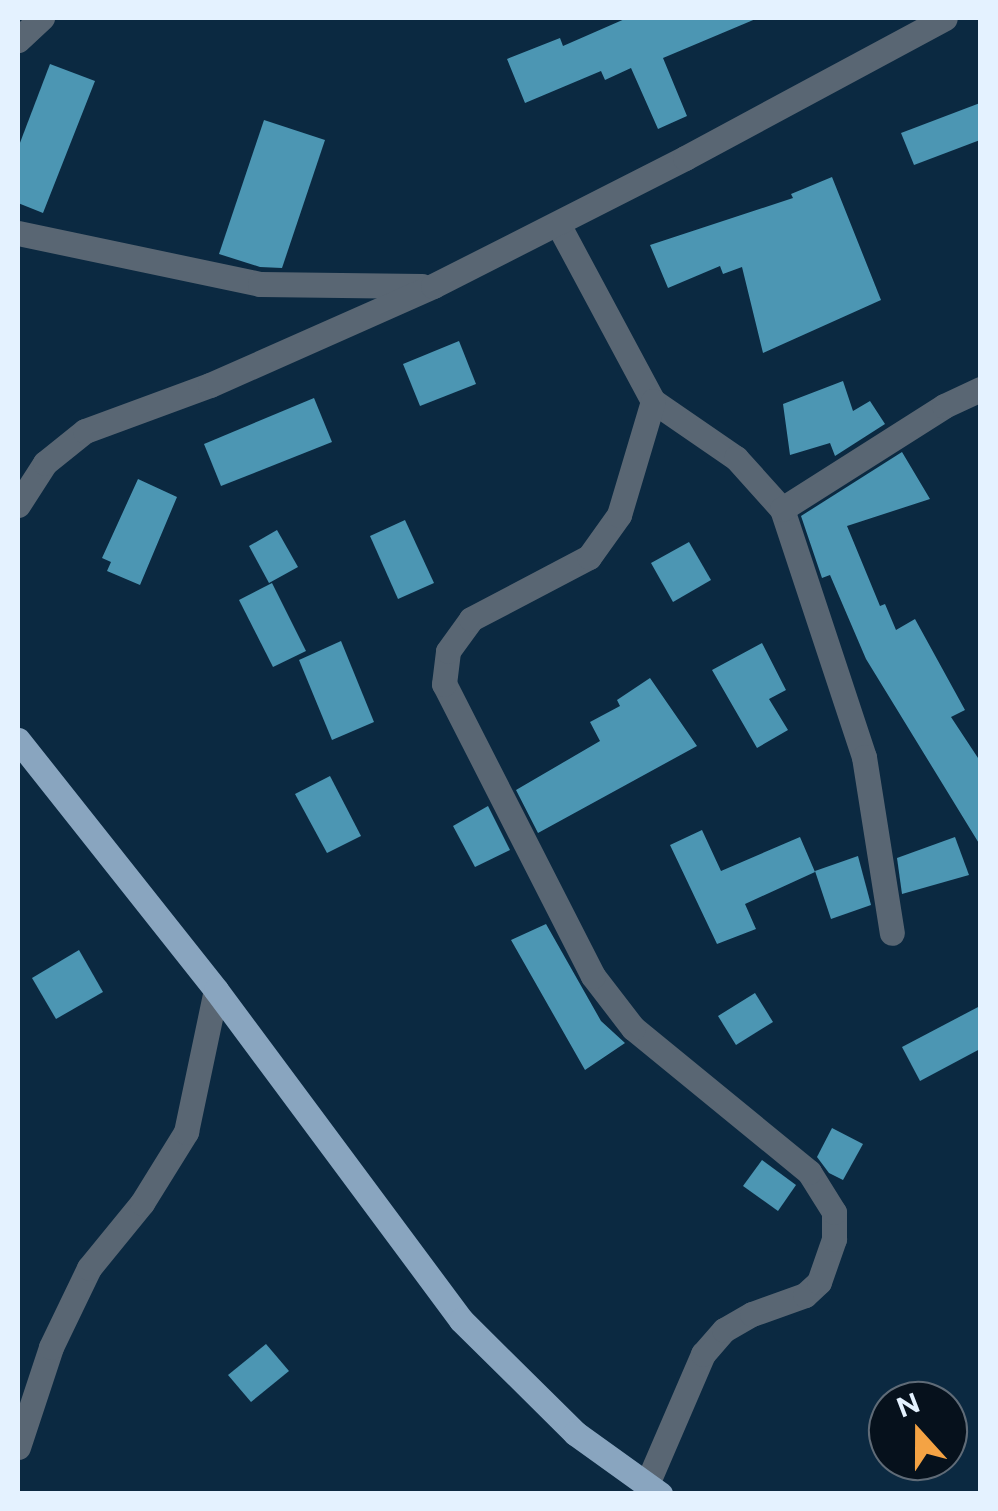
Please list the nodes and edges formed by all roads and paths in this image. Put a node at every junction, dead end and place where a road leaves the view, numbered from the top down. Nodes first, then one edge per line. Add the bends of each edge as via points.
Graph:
1 (42, 18) edge
2 (945, 18) edge
3 (18, 40) edge
4 (558, 224) junction
5 (18, 233) edge
6 (433, 286) junction
7 (980, 389) edge
8 (653, 401) junction
9 (18, 505) edge
10 (782, 509) junction
11 (18, 740) edge
12 (892, 933) dead end
13 (216, 990) junction
14 (18, 1446) edge
15 (653, 1489) edge

1 - 3 street
2 - 4 street
4 - 6 street
4 - 8 street
5 - 6 street via 260,284
6 - 9 street via 210,385 86,430 45,463
7 - 10 street
8 - 10 street via 736,458
8 - 15 street via 619,515 589,557 472,619 448,651 444,684 593,976 633,1028 809,1172 834,1212 834,1239 819,1282 805,1295 724,1330 703,1354
10 - 12 street via 864,757
11 - 13 main road
13 - 14 street via 186,1132 90,1268 51,1347
13 - 15 main road via 461,1320 575,1433

